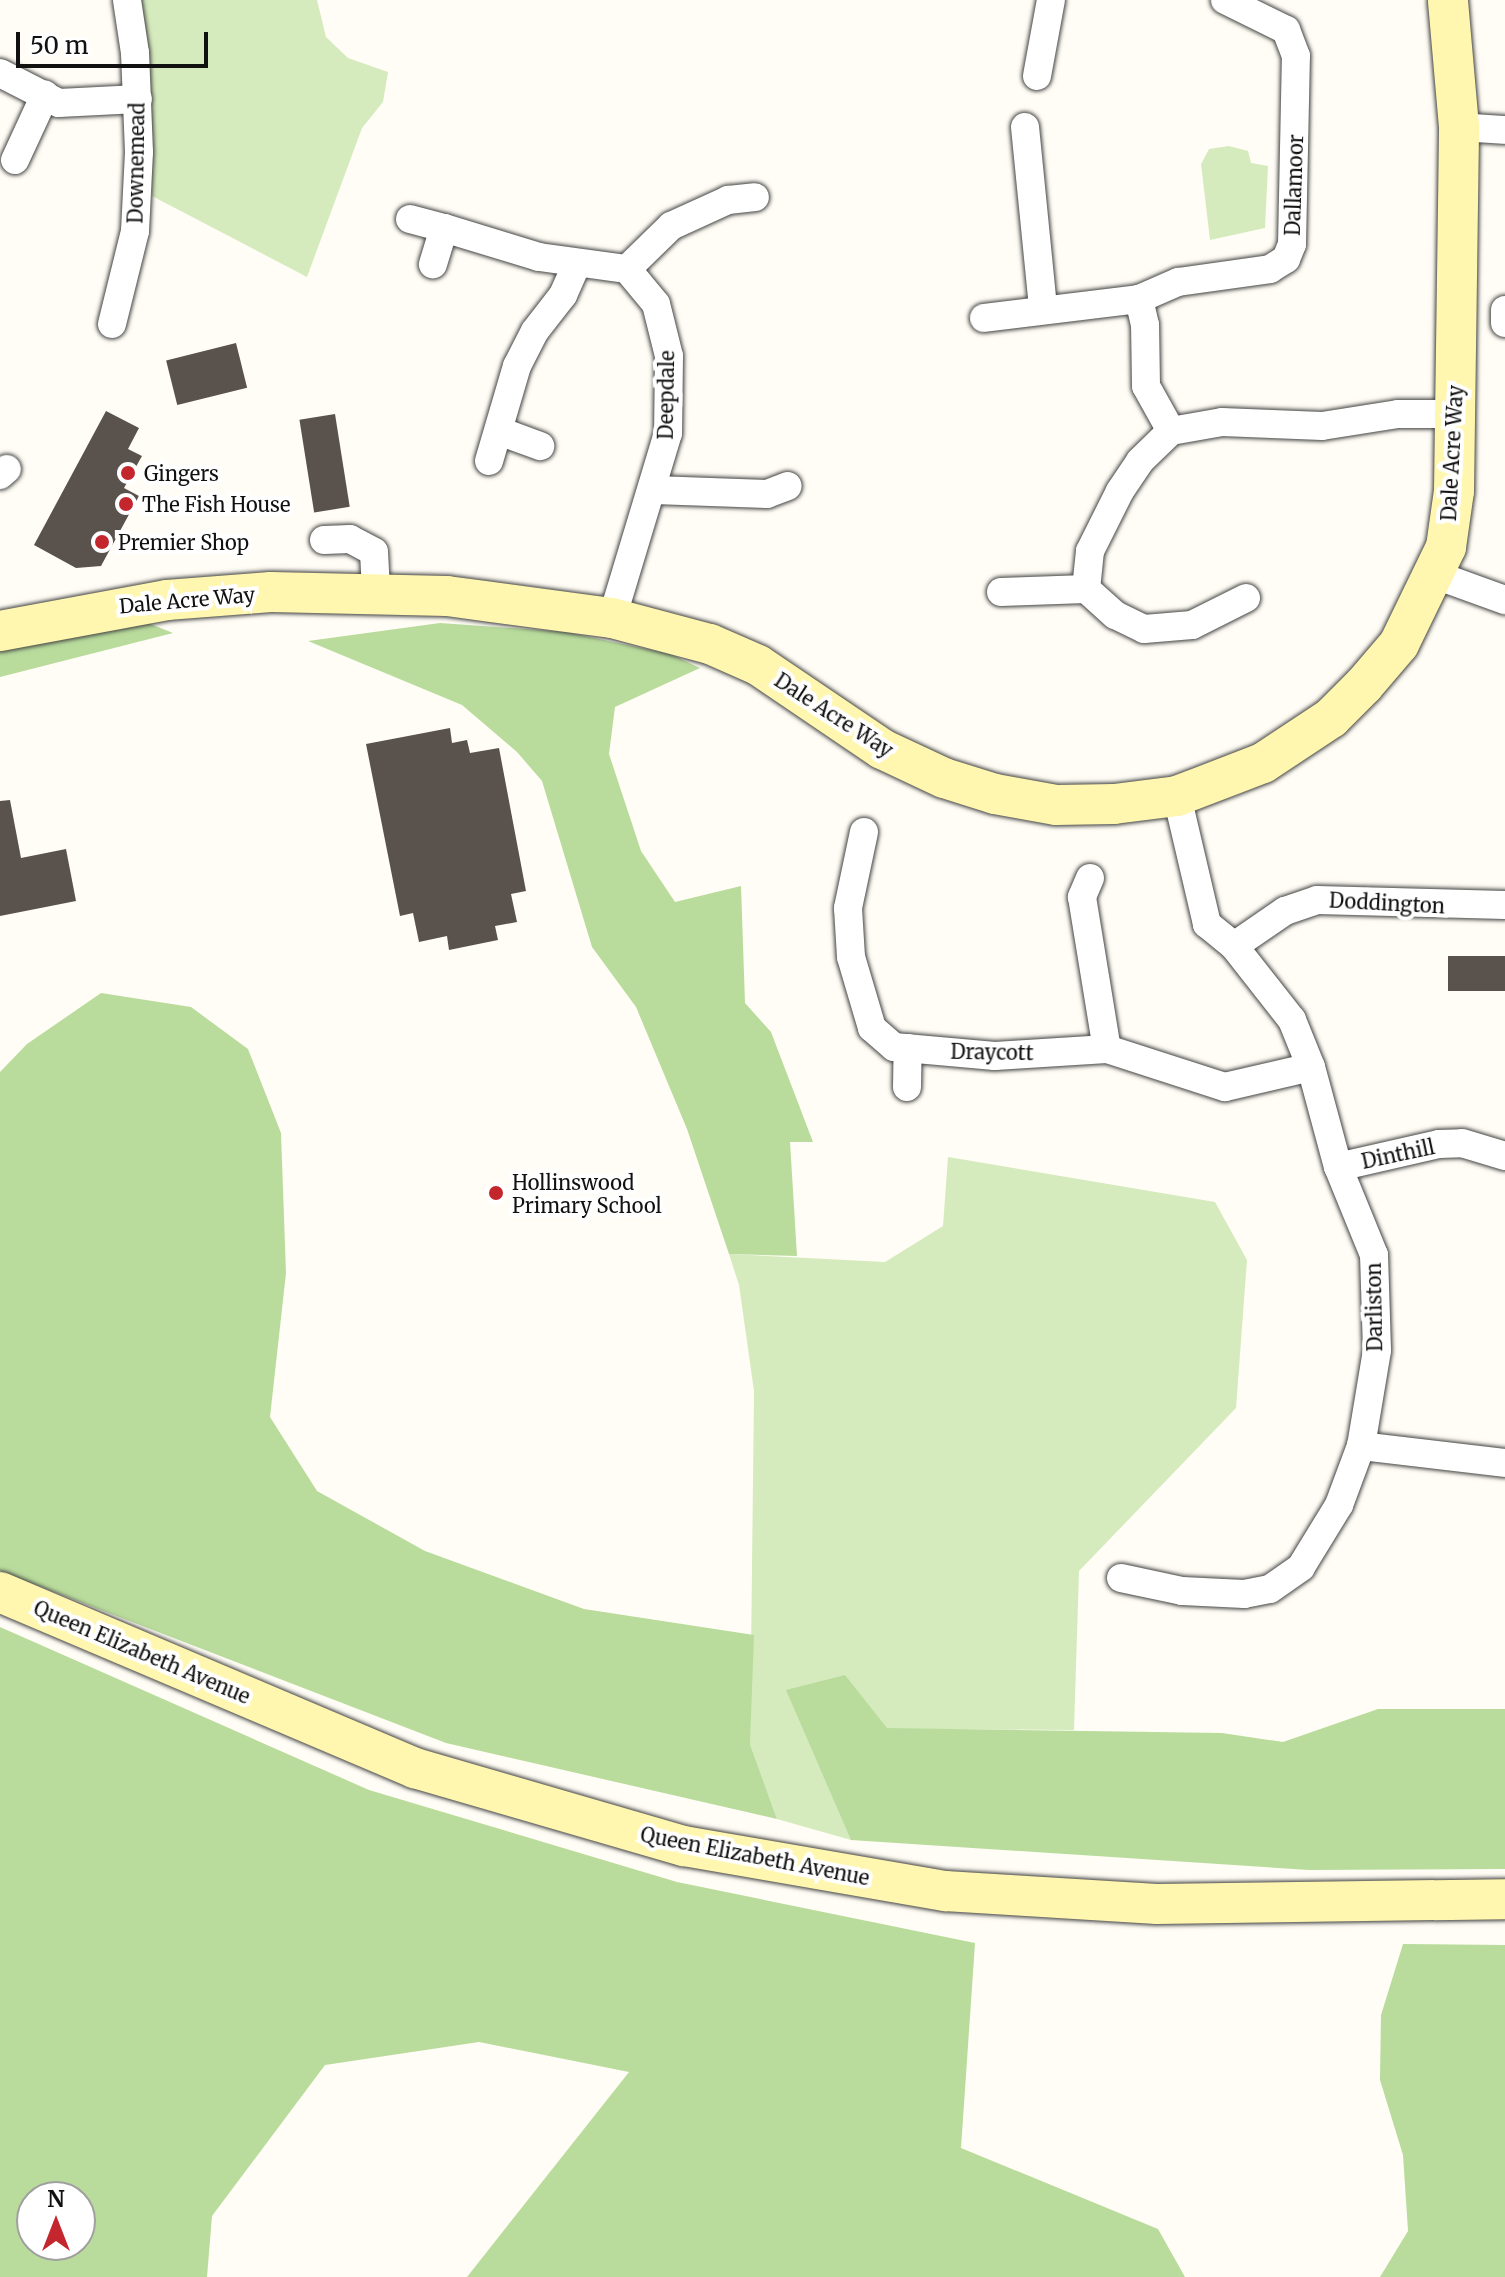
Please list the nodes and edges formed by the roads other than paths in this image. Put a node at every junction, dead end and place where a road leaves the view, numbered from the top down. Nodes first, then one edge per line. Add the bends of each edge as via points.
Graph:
1 (127, 0) edge
2 (1051, 0) edge
3 (1225, 0) edge
4 (1448, 0) edge
5 (0, 73) edge
6 (1037, 76) dead end
7 (45, 95) junction
8 (138, 99) junction
9 (1025, 127) dead end
10 (1459, 127) junction
11 (1505, 130) edge
12 (15, 160) dead end
13 (755, 197) dead end
14 (410, 219) dead end
15 (444, 228) junction
16 (577, 263) junction
17 (433, 264) dead end
18 (627, 269) junction
19 (1139, 299) junction
20 (1043, 307) junction
21 (1505, 310) edge
22 (984, 318) dead end
23 (1505, 323) edge
24 (112, 324) dead end
25 (1456, 414) junction
26 (499, 431) junction
27 (1171, 431) junction
28 (540, 446) dead end
29 (489, 461) dead end
30 (788, 486) dead end
31 (654, 490) junction
32 (324, 540) dead end
33 (1433, 574) junction
34 (1086, 589) junction
35 (376, 591) junction
36 (1001, 592) dead end
37 (1246, 598) dead end
38 (1505, 600) edge
39 (612, 618) junction
40 (0, 631) edge
41 (1177, 796) junction
42 (864, 832) dead end
43 (1090, 878) dead end
44 (1505, 905) edge
45 (1234, 946) junction
46 (908, 1048) junction
47 (1107, 1049) junction
48 (1311, 1067) junction
49 (907, 1087) dead end
50 (1505, 1156) edge
51 (1338, 1167) junction
52 (1361, 1446) junction
53 (1505, 1463) edge
54 (1121, 1578) dead end
55 (0, 1592) edge
56 (1505, 1899) edge

1 - 8 street, Downemead
2 - 6 street
3 - 19 street, Dallamoor via 1286,30 1296,56 1292,244 1286,259 1270,269 1178,282
4 - 10 street, Dale Acre Way
5 - 7 street
7 - 8 street via 59,103
7 - 12 street
8 - 24 street, Downemead via 135,231
9 - 20 street
10 - 11 street
10 - 25 street, Dale Acre Way
13 - 18 street via 728,200 671,226
14 - 15 street
15 - 16 street
15 - 17 street
16 - 18 street
16 - 26 street via 563,295 526,347
18 - 31 street, Deepdale via 656,304 669,356 668,433
19 - 20 street, Dallamoor
19 - 27 street via 1146,386
20 - 22 street, Dallamoor
21 - 23 street
25 - 27 street via 1398,414 1322,426 1222,422
25 - 33 street, Dale Acre Way via 1446,547
26 - 28 street
26 - 29 street
27 - 34 street via 1140,461 1120,491 1090,551
30 - 31 street via 767,494
31 - 39 street, Deepdale
32 - 35 street via 350,539 374,552
33 - 38 street
33 - 41 street, Dale Acre Way via 1399,644 1331,718 1263,763
34 - 36 street
34 - 37 street via 1115,615 1144,629 1192,625
35 - 39 street, Dale Acre Way
35 - 40 street, Dale Acre Way via 167,600
39 - 41 street, Dale Acre Way via 710,644 758,665 882,749 944,778 1056,805
41 - 45 street, Darliston via 1207,924
42 - 46 street, Draycott via 848,908 851,957 872,1028 894,1047
43 - 47 street via 1082,897
44 - 45 street, Doddington via 1317,900 1285,911
45 - 48 street, Darliston via 1292,1020
46 - 47 street, Draycott via 995,1056
46 - 49 street
47 - 48 street, Draycott via 1225,1087
48 - 51 street, Darliston
50 - 51 street, Dinthill via 1462,1143 1439,1144
51 - 52 street, Darliston via 1374,1255 1377,1350
52 - 53 street
52 - 54 street, Darliston via 1339,1505 1301,1567 1270,1589 1182,1591
55 - 56 street, Queen Elizabeth Avenue via 415,1768 610,1826 766,1862 945,1891 1157,1904

